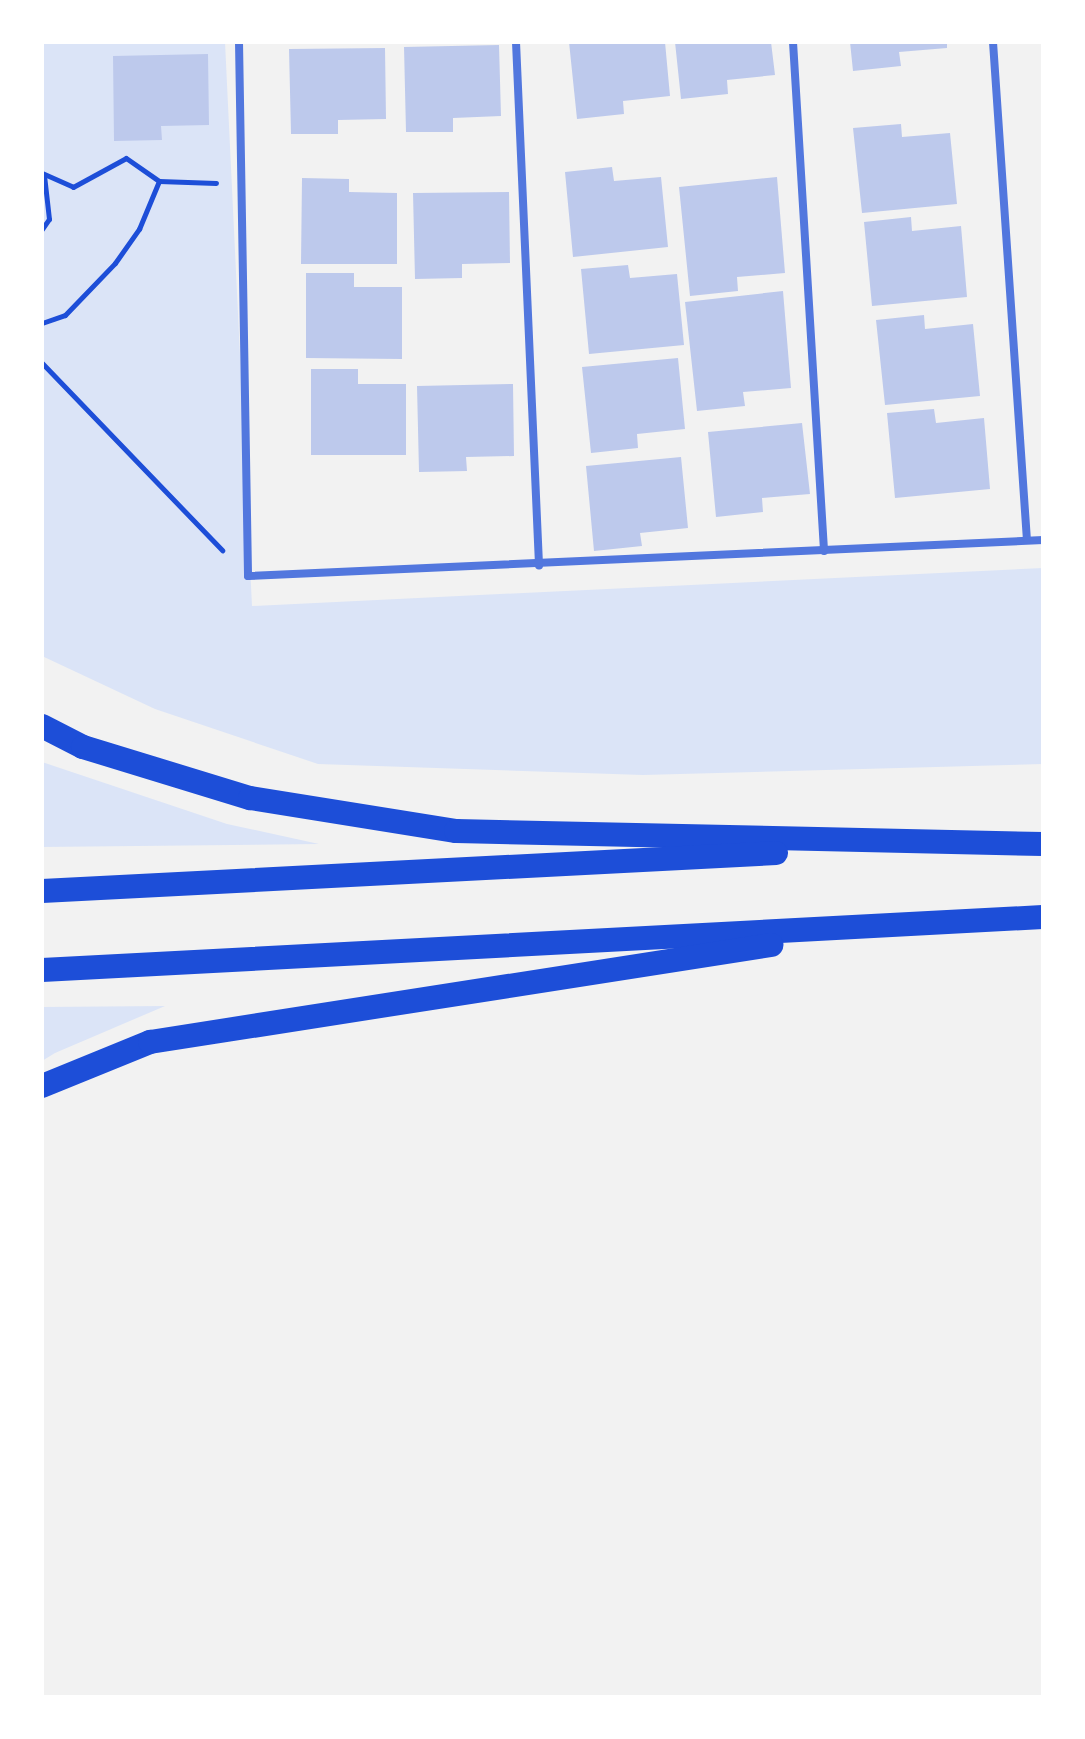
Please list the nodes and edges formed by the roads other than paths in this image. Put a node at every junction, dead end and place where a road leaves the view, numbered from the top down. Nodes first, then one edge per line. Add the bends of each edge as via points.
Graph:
1 (239, 42) edge
2 (516, 42) edge
3 (793, 42) edge
4 (993, 42) edge
5 (1027, 540) junction
6 (1043, 540) edge
7 (824, 551) junction
8 (539, 565) junction
9 (42, 726) edge
10 (962, 844) junction
11 (1043, 844) edge
12 (42, 891) edge
13 (1043, 917) edge
14 (926, 921) junction
15 (42, 970) edge
16 (42, 1086) edge

1 - 8 street via 248,576
2 - 8 street
3 - 7 street
4 - 5 street
5 - 6 street
5 - 7 street
7 - 8 street
9 - 10 highway via 83,747 250,798 456,831
10 - 11 highway
10 - 12 highway
13 - 14 highway
14 - 15 highway
14 - 16 highway via 150,1042

